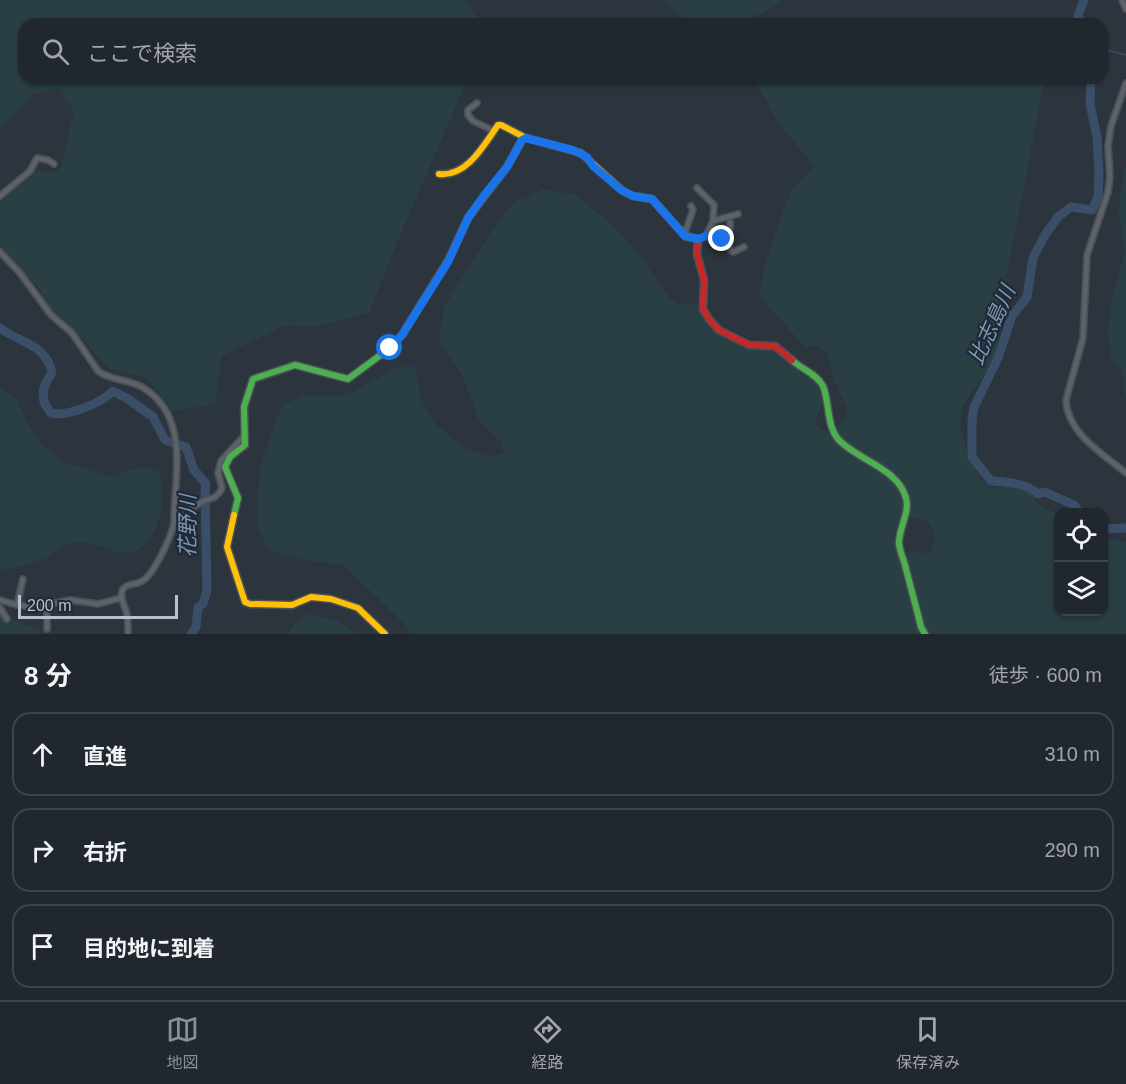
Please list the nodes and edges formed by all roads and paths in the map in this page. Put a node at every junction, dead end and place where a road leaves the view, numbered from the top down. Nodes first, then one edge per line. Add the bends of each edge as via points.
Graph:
1 (1122, 0) edge
2 (1126, 9) edge
3 (1126, 83) edge
4 (477, 103) dead end
5 (494, 131) junction
6 (526, 138) junction
7 (54, 164) dead end
8 (439, 174) dead end
9 (697, 188) dead end
10 (0, 196) edge
11 (691, 206) dead end
12 (738, 214) dead end
13 (713, 221) junction
14 (730, 222) dead end
15 (684, 235) junction
16 (706, 236) junction
17 (698, 239) junction
18 (722, 239) junction
19 (744, 247) dead end
20 (0, 252) edge
21 (243, 437) junction
22 (1126, 473) edge
23 (176, 521) junction
24 (23, 579) dead end
25 (121, 598) junction
26 (0, 600) edge
27 (47, 604) junction
28 (17, 605) junction
29 (0, 608) edge
30 (7, 619) dead end
31 (47, 628) dead end
32 (128, 634) edge
33 (385, 634) edge
34 (925, 634) edge

1 - 2 street
3 - 22 street via 1111,126 1108,192 1087,255 1083,338 1066,400 1073,425
4 - 5 street via 468,110 468,116
5 - 6 street via 501,125
5 - 8 street via 475,159 448,175
6 - 15 street via 587,157 621,190 652,199
6 - 21 street via 475,208 448,262 396,342 348,379 295,365 253,379 244,407
7 - 10 street via 37,158 30,171
9 - 13 street via 714,205
11 - 15 street
12 - 13 street
13 - 16 street
14 - 18 street
15 - 17 street
16 - 17 street
16 - 18 street
17 - 34 street via 705,280 703,309 709,319 719,330 749,345 775,346 818,379 838,440 900,485 907,510 900,543
18 - 19 street via 734,252
20 - 23 street via 51,315 72,333 98,371 137,384 151,393 170,417 177,441
21 - 23 street via 221,461 218,473 222,488 217,495
21 - 33 street via 245,445 230,457 225,467 238,498 227,547 245,602 292,605 311,597 331,599 358,608
23 - 25 street via 151,573 142,582 125,586
24 - 28 street
25 - 27 street via 98,604 70,600
25 - 32 street
26 - 28 street
27 - 28 street
27 - 31 street
29 - 30 street

